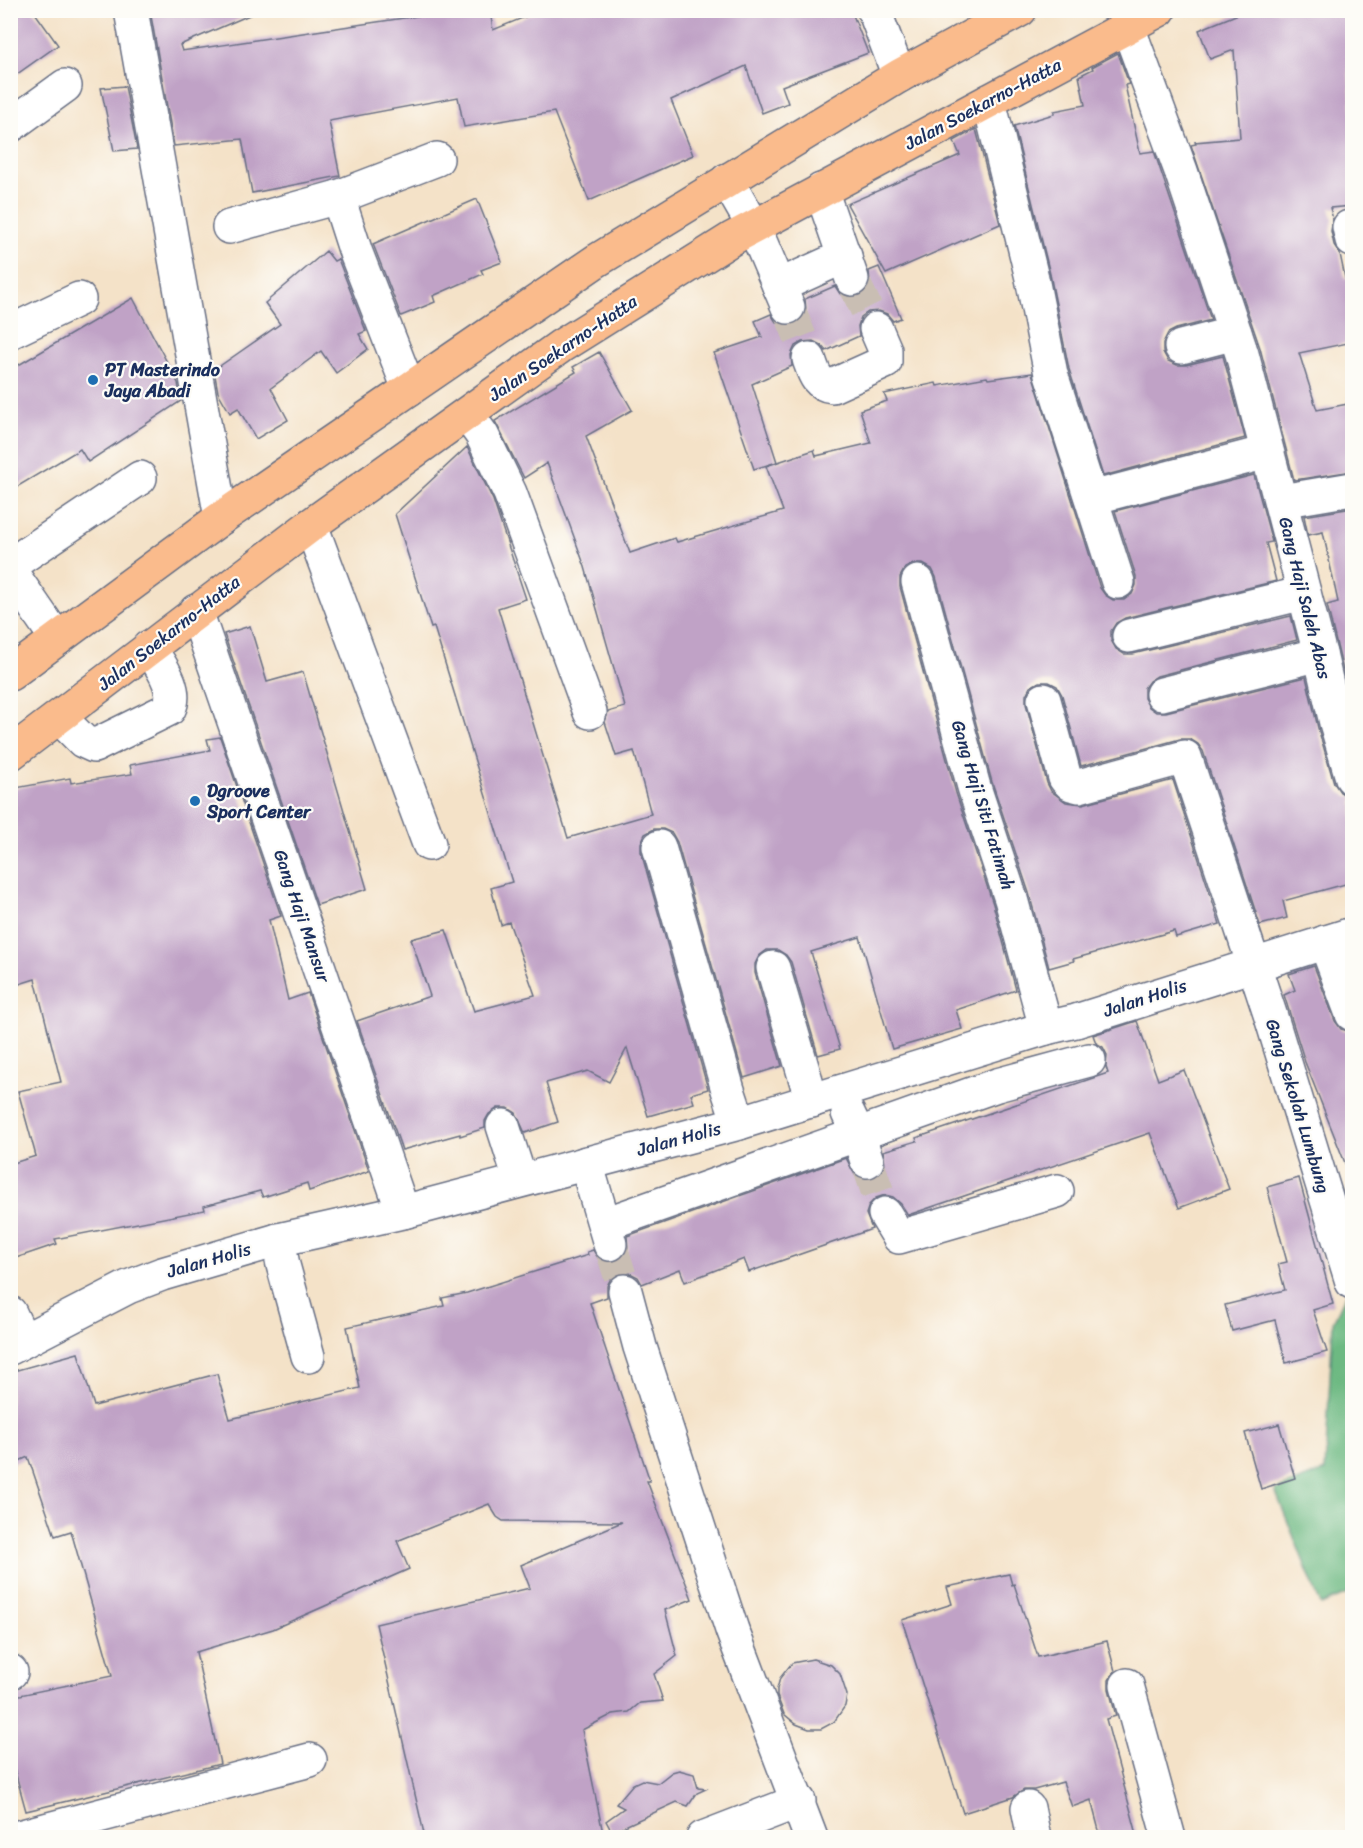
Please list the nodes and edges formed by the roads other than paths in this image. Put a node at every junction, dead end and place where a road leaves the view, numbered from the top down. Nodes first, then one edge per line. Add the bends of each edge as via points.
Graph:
1 (131, 10) edge
2 (874, 10) edge
3 (1020, 10) edge
4 (1159, 10) edge
5 (1128, 27) junction
6 (899, 76) junction
7 (65, 86) dead end
8 (989, 101) junction
9 (10, 126) edge
10 (437, 159) dead end
11 (727, 180) junction
12 (821, 190) junction
13 (338, 197) junction
14 (229, 227) dead end
15 (754, 227) junction
16 (79, 299) dead end
17 (876, 329) tunnel mouth
18 (10, 332) edge
19 (1235, 333) junction
20 (1181, 348) dead end
21 (808, 359) tunnel mouth
22 (410, 389) junction
23 (467, 414) junction
24 (1267, 452) junction
25 (140, 478) dead end
26 (1353, 489) edge
27 (1092, 498) junction
28 (1281, 501) junction
29 (221, 518) junction
30 (310, 525) junction
31 (10, 565) edge
32 (10, 571) edge
33 (918, 582) dead end
34 (1118, 582) dead end
35 (1304, 592) junction
36 (196, 611) junction
37 (1129, 636) dead end
38 (57, 639) junction
39 (149, 646) junction
40 (1320, 654) junction
41 (10, 674) edge
42 (1162, 694) dead end
43 (1044, 700) dead end
44 (590, 712) dead end
45 (60, 718) junction
46 (1344, 720) edge
47 (10, 754) edge
48 (1353, 778) edge
49 (429, 844) dead end
50 (659, 847) dead end
51 (1339, 938) edge
52 (1252, 964) junction
53 (773, 968) dead end
54 (1353, 1014) edge
55 (1046, 1028) junction
56 (1089, 1060) dead end
57 (825, 1097) junction
58 (739, 1123) junction
59 (504, 1126) dead end
60 (862, 1148) junction
61 (586, 1163) junction
62 (520, 1179) junction
63 (1057, 1191) dead end
64 (399, 1200) junction
65 (885, 1214) tunnel mouth
66 (278, 1240) junction
67 (1353, 1282) edge
68 (625, 1290) tunnel mouth
69 (15, 1334) edge
70 (308, 1356) dead end
71 (1127, 1684) dead end
72 (310, 1760) dead end
73 (799, 1802) junction
74 (15, 1838) edge
75 (703, 1838) edge
76 (811, 1838) edge
77 (1169, 1838) edge

1 - 29 street
2 - 6 street
3 - 6 highway
4 - 5 highway, Jalan Soekarno-Hatta
5 - 8 highway, Jalan Soekarno-Hatta
5 - 19 street, Gang Haji Saleh Abas via 1189,192
6 - 11 highway
7 - 9 street
8 - 12 highway, Jalan Soekarno-Hatta
8 - 27 street via 1052,374
10 - 13 street
11 - 15 street
11 - 22 highway via 596,261
12 - 15 highway, Jalan Soekarno-Hatta
12 - 15 street via 849,267 783,296
13 - 14 street
13 - 22 street
15 - 23 highway, Jalan Soekarno-Hatta via 561,346
16 - 18 street
17 - 21 street via 885,350 885,362 832,386 823,385 816,378
19 - 20 street
19 - 24 street, Gang Haji Saleh Abas
22 - 29 highway
23 - 30 highway, Jalan Soekarno-Hatta
23 - 44 street via 482,435 510,493
24 - 27 street
24 - 28 street, Gang Haji Saleh Abas
25 - 31 street
26 - 28 street
27 - 34 street
28 - 35 street, Gang Haji Saleh Abas
29 - 38 highway
30 - 36 highway, Jalan Soekarno-Hatta
30 - 49 street
32 - 38 street
33 - 55 street, Gang Haji Siti Fatimah
35 - 37 street
35 - 40 street, Gang Haji Saleh Abas
36 - 39 highway, Jalan Soekarno-Hatta
36 - 64 street, Gang Haji Mansur
38 - 41 highway
39 - 45 highway, Jalan Soekarno-Hatta
39 - 45 street via 173,693 169,709 94,746 83,741
40 - 42 street
40 - 46 street, Gang Haji Saleh Abas
43 - 52 street, Gang Sekolah Lumbung via 1065,778 1071,784 1079,786 1185,757
45 - 47 highway, Jalan Soekarno-Hatta
46 - 48 street, Gang Haji Saleh Abas
50 - 58 street
51 - 52 street, Jalan Holis
51 - 54 street
52 - 55 street, Jalan Holis
52 - 67 street, Gang Sekolah Lumbung
53 - 57 street
55 - 57 street, Jalan Holis
56 - 60 street via 997,1085
57 - 58 street, Jalan Holis
57 - 60 street
58 - 61 street, Jalan Holis
59 - 62 street
60 - 61 street via 607,1234
61 - 62 street, Jalan Holis
62 - 64 street, Jalan Holis
63 - 65 street via 899,1237
64 - 66 street, Jalan Holis
66 - 69 street, Jalan Holis via 141,1281
66 - 70 street
68 - 73 street via 732,1630
71 - 77 street
72 - 74 street
73 - 75 street
73 - 76 street

